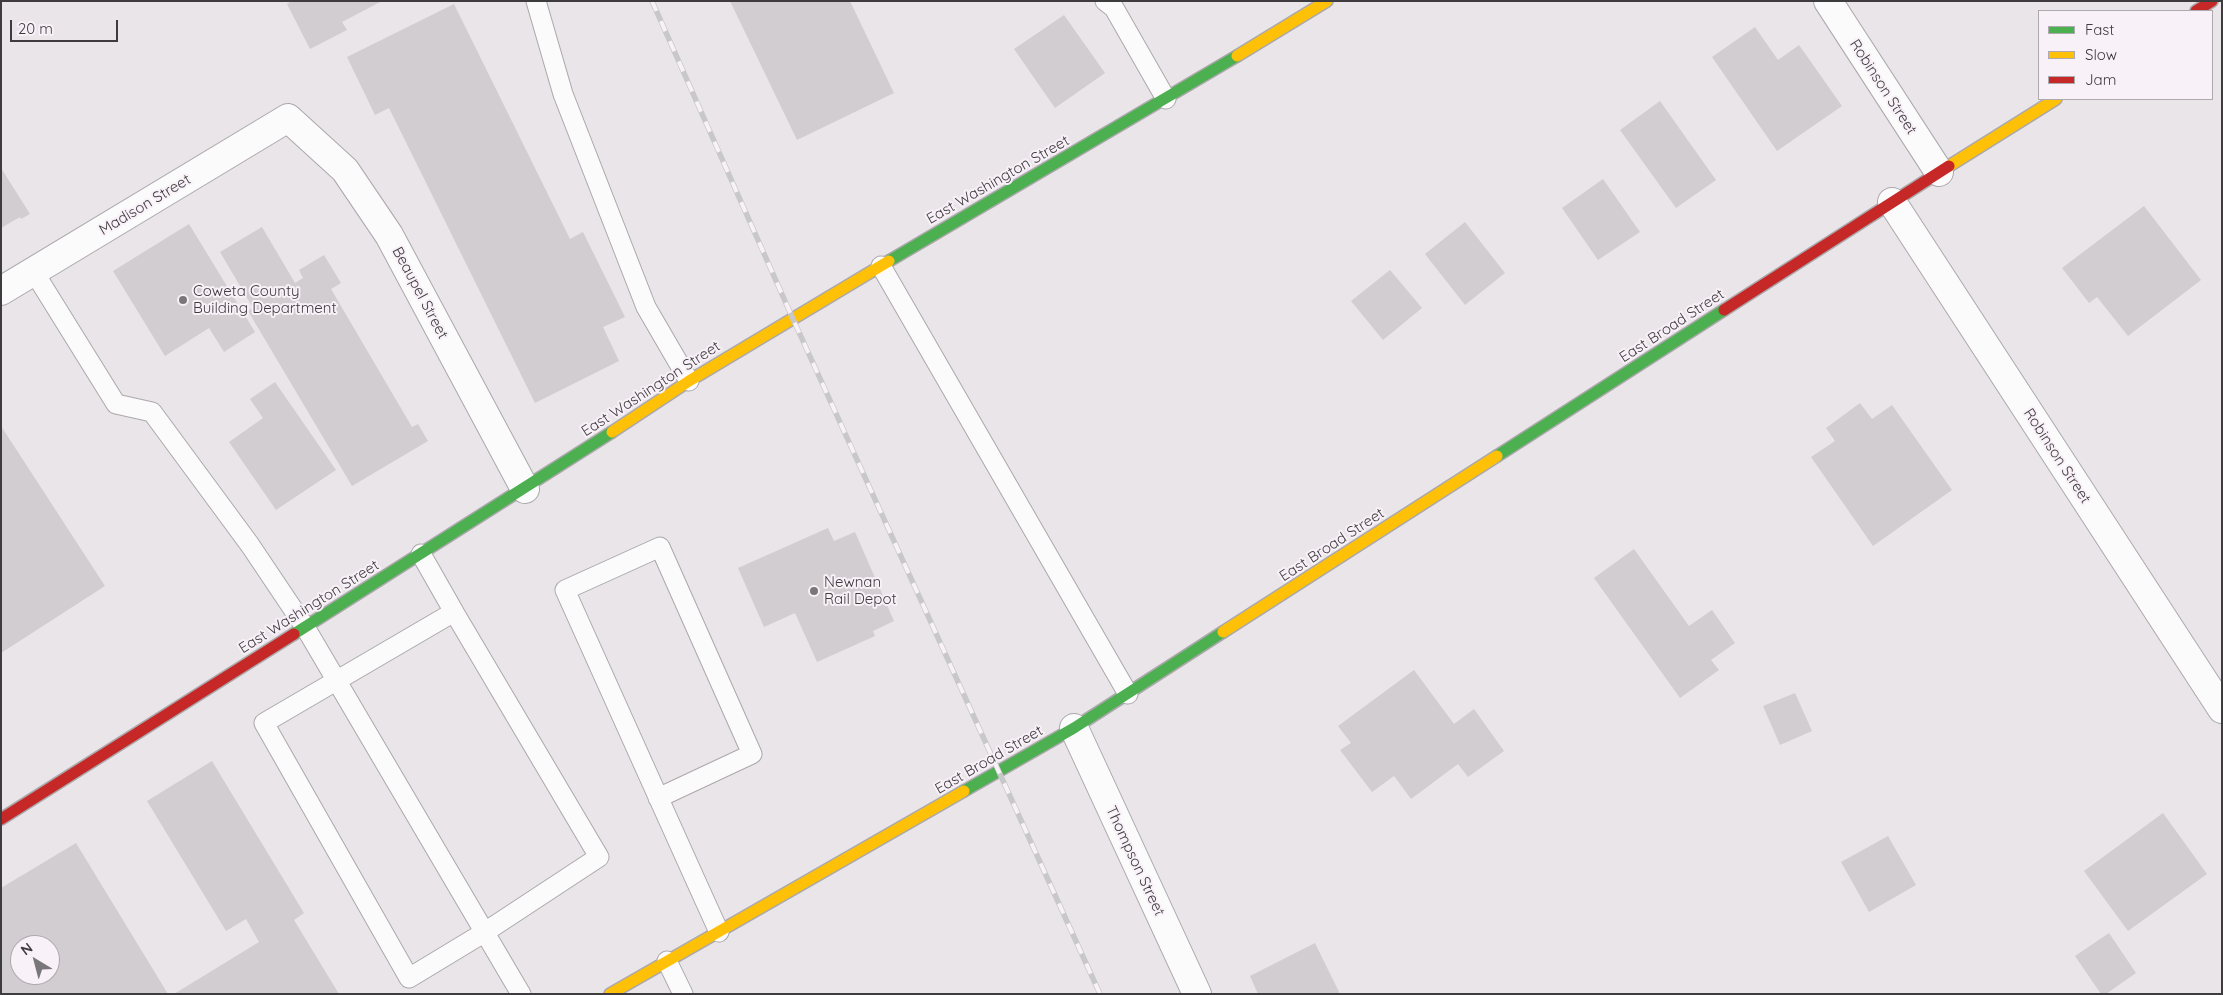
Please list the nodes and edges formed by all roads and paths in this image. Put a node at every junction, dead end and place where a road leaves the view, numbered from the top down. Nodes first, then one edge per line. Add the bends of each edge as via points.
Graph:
1 (536, 1) edge
2 (1105, 1) edge
3 (1828, 1) edge
4 (2212, 1) edge
5 (1317, 4) edge
6 (2198, 10) edge
7 (1166, 99) junction
8 (2054, 100) edge
9 (288, 118) joint
10 (1939, 172) junction
11 (1892, 202) junction
12 (881, 266) junction
13 (34, 272) junction
14 (2, 290) edge
15 (689, 381) junction
16 (525, 489) junction
17 (421, 554) junction
18 (454, 612) junction
19 (305, 627) junction
20 (336, 679) junction
21 (1128, 694) junction
22 (2222, 709) edge
23 (1074, 728) junction
24 (658, 798) junction
25 (1, 819) edge
26 (485, 932) junction
27 (719, 932) junction
28 (666, 961) junction
29 (521, 994) edge
30 (610, 994) edge
31 (683, 994) edge
32 (1197, 994) edge

1 - 15 lane via 563,94 646,306
2 - 7 lane via 1114,8
3 - 10 street, Robinson Street
4 - 6 street
5 - 7 street, East Washington Street
7 - 12 street, East Washington Street
8 - 10 street, East Broad Street
9 - 13 street, Madison Street
9 - 16 street, Beaupel Street via 345,170 389,235
10 - 11 street, East Broad Street
11 - 21 street, East Broad Street
11 - 22 street, Robinson Street
12 - 15 street, East Washington Street
12 - 21 lane
13 - 14 street, Madison Street
13 - 19 lane via 116,404 152,412 250,545
15 - 16 street, East Washington Street
16 - 17 street, East Washington Street
17 - 18 lane
17 - 19 street, East Washington Street
18 - 20 lane
18 - 26 lane via 599,857
19 - 20 lane
19 - 25 street, East Washington Street
20 - 26 lane
20 - 26 lane via 264,723 409,978
21 - 23 street, East Broad Street
23 - 27 street, East Broad Street
23 - 32 street, Thompson Street
24 - 24 lane via 565,590 660,547 752,754
24 - 27 lane
26 - 29 lane
27 - 28 street, East Broad Street
28 - 30 street, East Broad Street
28 - 31 lane

